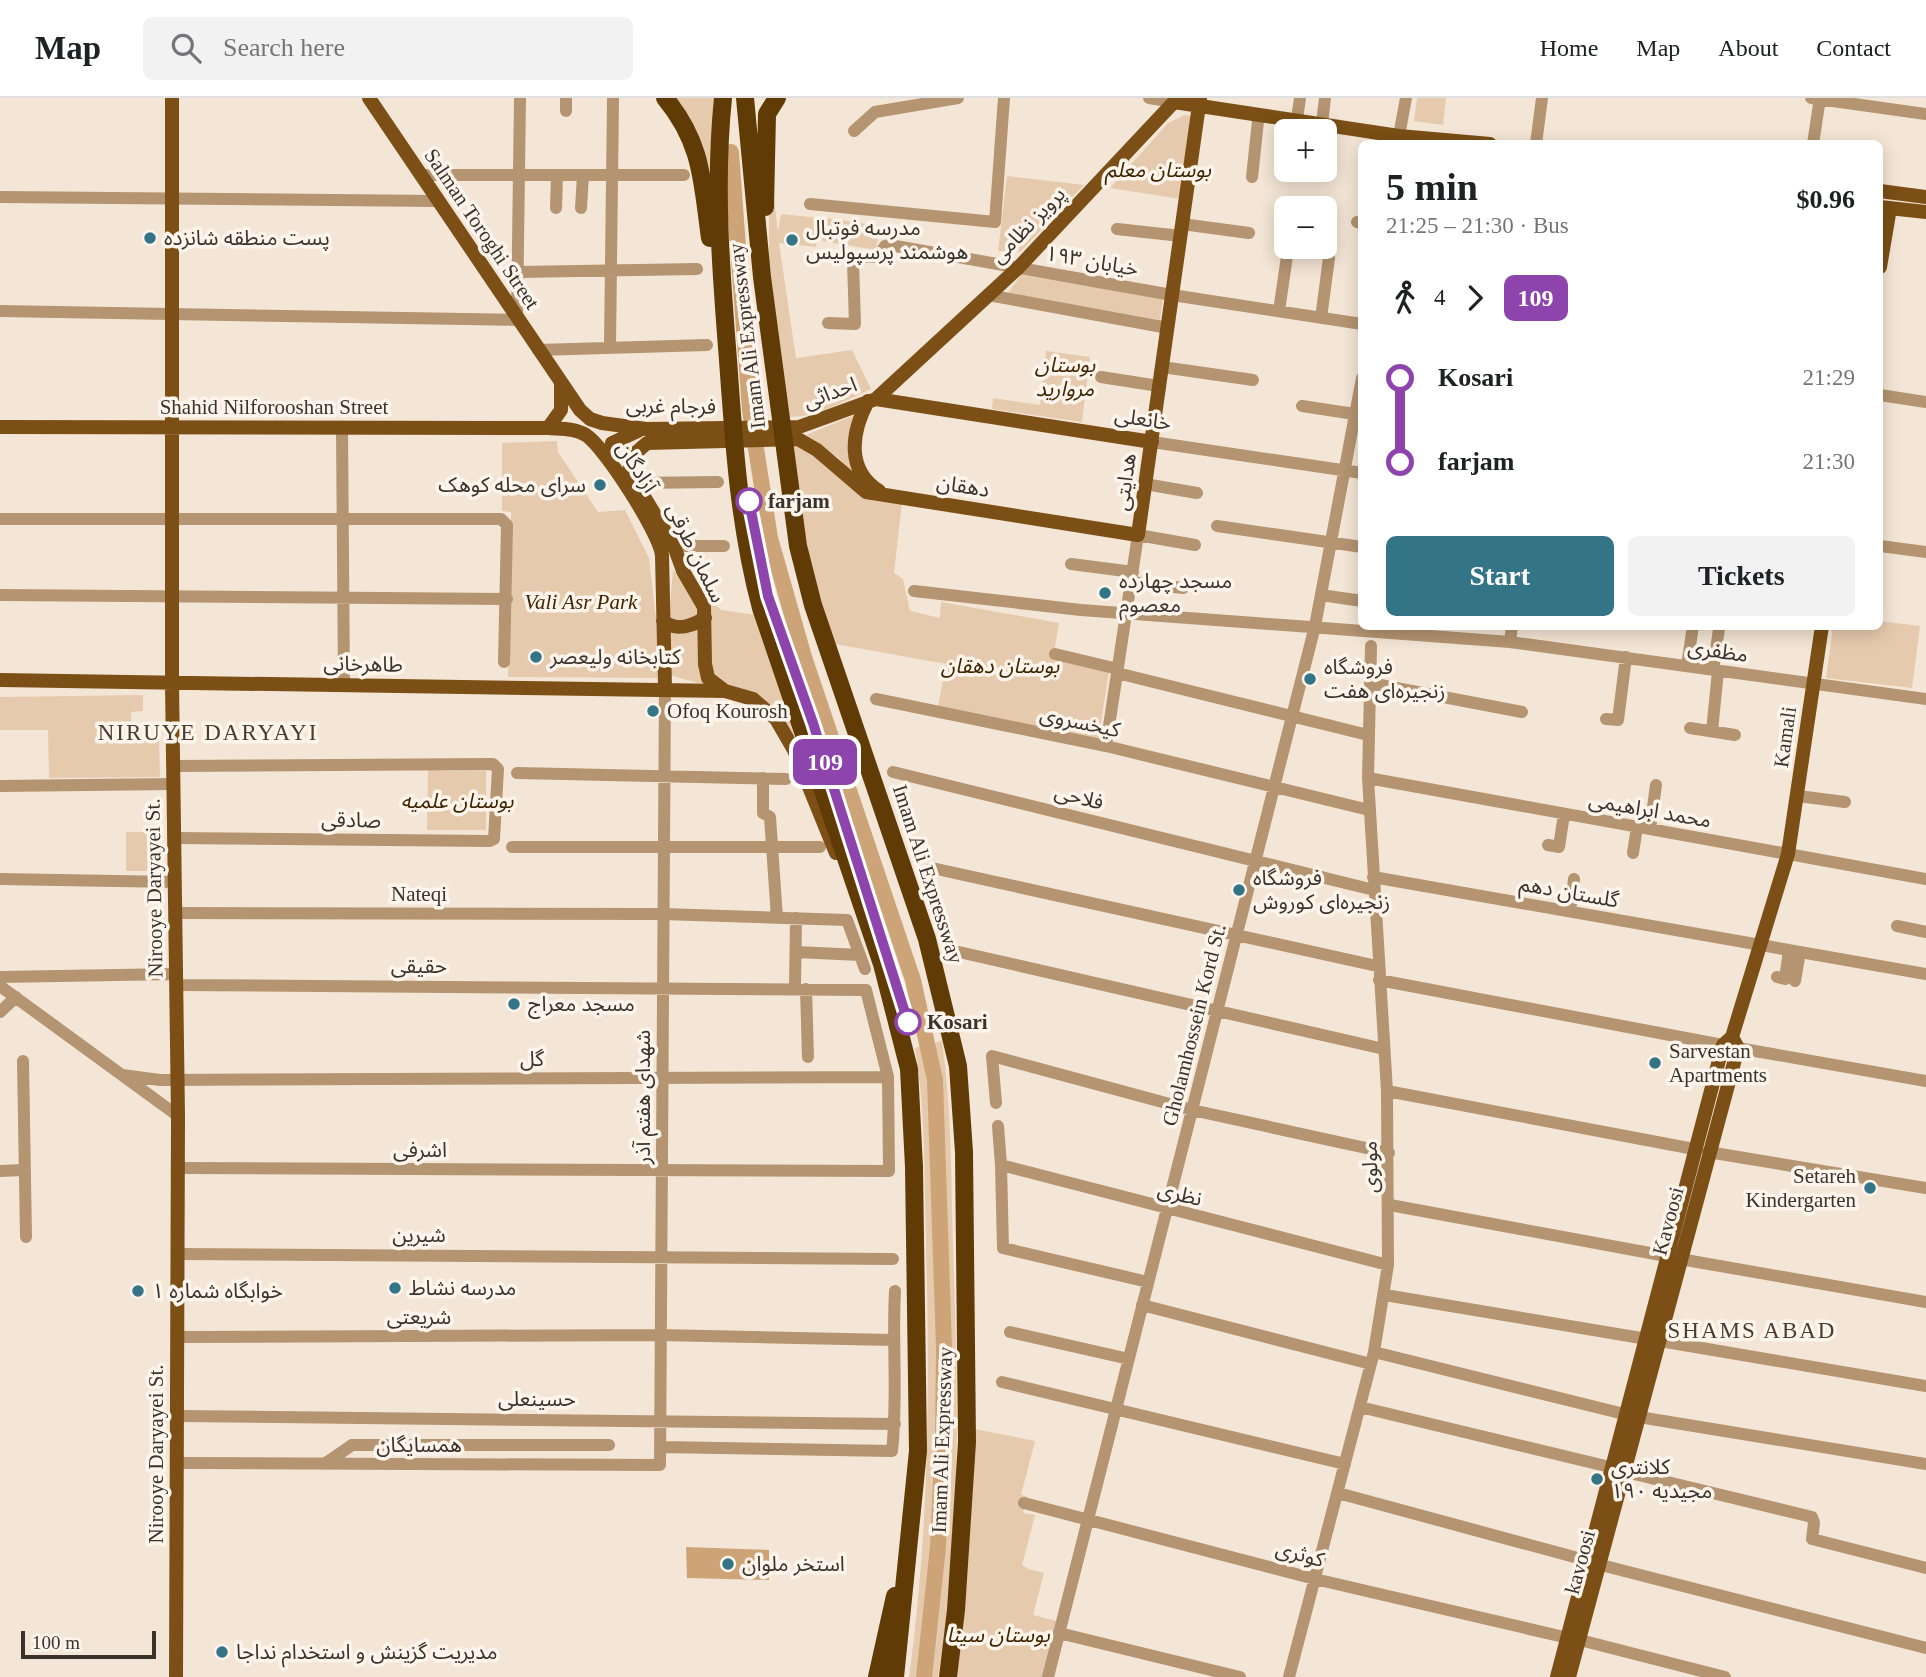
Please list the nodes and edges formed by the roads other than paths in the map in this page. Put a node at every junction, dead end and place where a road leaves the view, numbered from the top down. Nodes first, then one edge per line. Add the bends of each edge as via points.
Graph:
1 (172, 98) edge
2 (369, 98) edge
3 (520, 98) edge
4 (613, 98) edge
5 (665, 98) edge
6 (723, 98) edge
7 (745, 98) edge
8 (777, 98) edge
9 (958, 98) edge
10 (1004, 98) edge
11 (1149, 98) edge
12 (1300, 98) edge
13 (1325, 98) edge
14 (1406, 98) edge
15 (1542, 98) edge
16 (1817, 98) edge
17 (1174, 102) junction
18 (1200, 102) edge
19 (1926, 114) edge
20 (1292, 119) edge
21 (1297, 119) edge
22 (1322, 119) edge
23 (1258, 121) junction
24 (1274, 123) edge
25 (854, 131) dead end
26 (1337, 131) edge
27 (1393, 140) edge
28 (1399, 140) edge
29 (1537, 140) edge
30 (1813, 140) edge
31 (421, 175) junction
32 (519, 175) junction
33 (557, 175) junction
34 (583, 175) junction
35 (612, 175) junction
36 (684, 175) dead end
37 (1252, 177) dead end
38 (1883, 191) edge
39 (0, 197) edge
40 (1926, 197) edge
41 (173, 198) junction
42 (438, 201) junction
43 (810, 204) dead end
44 (556, 208) dead end
45 (581, 208) dead end
46 (1885, 208) edge
47 (1923, 212) edge
48 (1117, 229) dead end
49 (1182, 230) junction
50 (1886, 230) junction
51 (1250, 233) dead end
52 (1883, 248) edge
53 (1287, 259) edge
54 (1329, 259) edge
55 (1018, 268) junction
56 (697, 269) dead end
57 (611, 270) junction
58 (518, 272) junction
59 (762, 277) junction
60 (989, 295) junction
61 (1172, 295) junction
62 (0, 311) edge
63 (1279, 311) junction
64 (173, 312) junction
65 (725, 318) junction
66 (1321, 318) junction
67 (518, 319) junction
68 (828, 323) dead end
69 (1358, 323) edge
70 (1168, 328) junction
71 (707, 345) dead end
72 (610, 348) junction
73 (538, 350) junction
74 (1162, 368) junction
75 (1101, 377) dead end
76 (1253, 380) dead end
77 (561, 383) junction
78 (1159, 386) junction
79 (1883, 395) edge
80 (872, 400) junction
81 (1926, 402) edge
82 (1303, 406) dead end
83 (1358, 415) edge
84 (0, 427) edge
85 (173, 427) junction
86 (342, 428) junction
87 (548, 428) junction
88 (646, 429) junction
89 (799, 433) junction
90 (715, 434) junction
91 (1152, 442) junction
92 (610, 461) junction
93 (1345, 471) junction
94 (1358, 473) edge
95 (718, 482) dead end
96 (635, 483) junction
97 (1145, 484) junction
98 (1197, 493) dead end
99 (887, 496) junction
100 (173, 518) junction
101 (0, 519) edge
102 (342, 520) junction
103 (1217, 526) dead end
104 (1138, 535) junction
105 (1331, 542) junction
106 (1195, 545) dead end
107 (674, 546) junction
108 (723, 546) dead end
109 (1358, 546) edge
110 (1883, 546) edge
111 (1926, 552) edge
112 (1071, 564) dead end
113 (1132, 577) junction
114 (1183, 589) dead end
115 (914, 591) dead end
116 (0, 595) edge
117 (1321, 595) junction
118 (173, 597) junction
119 (343, 598) junction
120 (507, 598) junction
121 (1358, 600) edge
122 (1127, 612) junction
123 (705, 618) junction
124 (663, 621) junction
125 (1315, 626) junction
126 (1358, 630) edge
127 (1364, 630) edge
128 (1512, 630) edge
129 (1692, 630) edge
130 (1719, 630) edge
131 (1821, 630) edge
132 (1510, 642) junction
133 (1371, 646) dead end
134 (1055, 654) dead end
135 (1626, 657) junction
136 (504, 662) dead end
137 (1687, 666) junction
138 (1716, 670) junction
139 (1117, 671) junction
140 (0, 680) edge
141 (172, 683) junction
142 (1370, 684) junction
143 (1813, 684) junction
144 (344, 685) junction
145 (665, 688) junction
146 (725, 691) junction
147 (876, 699) dead end
148 (1926, 699) edge
149 (1522, 712) dead end
150 (1293, 716) junction
151 (1606, 719) dead end
152 (1690, 728) dead end
153 (1712, 731) junction
154 (1368, 735) junction
155 (1735, 735) dead end
156 (1106, 746) junction
157 (173, 766) junction
158 (893, 772) dead end
159 (517, 773) dead end
160 (664, 775) junction
161 (763, 778) junction
162 (1368, 778) junction
163 (786, 779) dead end
164 (173, 784) junction
165 (1656, 785) dead end
166 (0, 786) edge
167 (1273, 789) junction
168 (1798, 796) junction
169 (1844, 802) dead end
170 (1369, 810) junction
171 (1564, 814) junction
172 (1637, 827) junction
173 (1650, 829) junction
174 (174, 838) junction
175 (1548, 845) dead end
176 (512, 847) dead end
177 (820, 847) dead end
178 (774, 848) junction
179 (663, 849) junction
180 (1633, 853) dead end
181 (1788, 854) junction
182 (1255, 861) junction
183 (932, 867) dead end
184 (0, 879) edge
185 (1574, 879) dead end
186 (1926, 879) edge
187 (175, 882) junction
188 (1374, 884) junction
189 (1570, 911) junction
190 (175, 913) junction
191 (663, 914) junction
192 (777, 918) junction
193 (796, 918) junction
194 (866, 920) junction
195 (1897, 926) dead end
196 (1926, 932) edge
197 (1237, 933) junction
198 (1759, 945) junction
199 (1795, 951) junction
200 (796, 952) junction
201 (958, 952) dead end
202 (860, 955) junction
203 (865, 969) dead end
204 (1378, 973) junction
205 (1926, 974) edge
206 (0, 977) edge
207 (1777, 978) dead end
208 (176, 980) junction
209 (1795, 981) dead end
210 (0, 986) edge
211 (663, 986) junction
212 (801, 989) junction
213 (16, 997) junction
214 (1217, 1011) junction
215 (0, 1012) edge
216 (1731, 1043) junction
217 (1384, 1049) junction
218 (808, 1057) dead end
219 (23, 1061) dead end
220 (122, 1075) junction
221 (888, 1077) junction
222 (662, 1078) junction
223 (177, 1079) junction
224 (1926, 1081) edge
225 (1387, 1091) junction
226 (996, 1103) dead end
227 (1192, 1110) junction
228 (178, 1116) junction
229 (998, 1126) dead end
230 (1701, 1151) junction
231 (1389, 1153) junction
232 (1001, 1166) junction
233 (178, 1168) junction
234 (23, 1170) junction
235 (661, 1170) junction
236 (0, 1171) edge
237 (1926, 1188) edge
238 (1390, 1205) junction
239 (1167, 1210) junction
240 (26, 1237) dead end
241 (178, 1254) junction
242 (661, 1255) junction
243 (1673, 1257) junction
244 (893, 1259) dead end
245 (1388, 1265) junction
246 (1148, 1282) junction
247 (895, 1291) dead end
248 (1385, 1294) junction
249 (1926, 1302) edge
250 (1142, 1306) junction
251 (1010, 1332) dead end
252 (660, 1335) junction
253 (178, 1337) junction
254 (893, 1340) junction
255 (1654, 1340) junction
256 (1373, 1358) junction
257 (1129, 1359) junction
258 (1002, 1382) dead end
259 (1926, 1386) edge
260 (1360, 1407) junction
261 (1116, 1410) junction
262 (178, 1416) junction
263 (1634, 1416) junction
264 (660, 1419) junction
265 (895, 1424) junction
266 (609, 1445) dead end
267 (660, 1447) junction
268 (178, 1463) junction
269 (325, 1464) junction
270 (1345, 1464) junction
271 (1926, 1464) edge
272 (660, 1465) joint
273 (1620, 1470) junction
274 (915, 1490) junction
275 (1338, 1493) junction
276 (1024, 1503) dead end
277 (1088, 1518) junction
278 (1595, 1563) junction
279 (1926, 1568) edge
280 (1315, 1578) junction
281 (1059, 1633) junction
282 (1574, 1639) junction
283 (1926, 1648) edge
284 (176, 1677) edge
285 (877, 1677) edge
286 (895, 1677) edge
287 (947, 1677) edge
288 (1048, 1677) edge
289 (1240, 1677) edge
290 (1290, 1677) edge
291 (1557, 1677) edge
292 (1569, 1677) edge
293 (1725, 1677) edge

1 - 41 main road, Nirooye Daryayei St.
2 - 31 main road, Salman Toroghi Street
3 - 32 street
4 - 35 street
5 - 65 highway via 688,129 698,159
6 - 65 highway, Imam Ali Expressway via 718,141
7 - 59 highway, Imam Ali Expressway
8 - 59 highway via 767,114
9 - 25 street via 875,112
10 - 43 street via 995,222
11 - 17 street
12 - 21 street
13 - 22 street
14 - 28 street
15 - 29 street
16 - 19 street
16 - 30 street
17 - 18 main road
17 - 55 main road, پرویز نظامی
18 - 20 main road
18 - 49 main road, هدایتی
23 - 24 main road, هدایتی
23 - 37 street
23 - 49 main road, هدایتی via 1213,115 1205,119 1188,219
26 - 27 main road, هدایتی
31 - 32 street
31 - 42 main road, Salman Toroghi Street
32 - 33 street
32 - 58 street
33 - 34 street
33 - 44 street
34 - 35 street
34 - 45 street
35 - 36 street
35 - 57 street
38 - 40 main road
39 - 41 street
41 - 42 street
41 - 64 main road, Nirooye Daryayei St.
42 - 67 main road, Salman Toroghi Street
46 - 47 main road
46 - 50 main road
47 - 50 main road via 1897,218
48 - 49 street
49 - 51 street
49 - 61 main road, هدایتی
50 - 52 main road
53 - 63 street
54 - 66 street
55 - 60 main road, پرویز نظامی
55 - 61 street, خیابان ۱۹۳
55 - 68 street, خیابان ۱۹۳ via 885,246 878,257 859,257 853,262 855,324
56 - 57 street
57 - 58 street
57 - 72 street
58 - 67 street
59 - 287 highway, Imam Ali Expressway via 804,574 927,939 958,1066 964,1152 967,1442
60 - 70 street
60 - 80 main road, پرویز نظامی
61 - 63 street, خیابان ۱۹۳
61 - 70 main road, هدایتی
62 - 64 street
63 - 66 street, خیابان ۱۹۳
64 - 67 street
64 - 85 main road, Nirooye Daryayei St.
65 - 194 highway, Imam Ali Expressway via 737,483 748,557
66 - 69 street, خیابان ۱۹۳
67 - 73 main road, Salman Toroghi Street
70 - 74 main road, هدایتی
71 - 72 street
72 - 73 street
73 - 77 main road, Salman Toroghi Street
74 - 76 street
74 - 78 main road, هدایتی
75 - 78 street
77 - 87 main road via 561,410
77 - 88 main road, فرجام غربی via 590,419
78 - 91 main road, هدایتی
79 - 81 street
80 - 89 main road, احداثی
80 - 91 main road, خانعلی
80 - 99 main road via 856,433 855,464 866,480
82 - 83 street
83 - 93 street, Gholamhossein Kord St.
84 - 85 main road, Shahid Nilforooshan Street
85 - 86 main road, Shahid Nilforooshan Street
85 - 100 main road, Nirooye Daryayei St.
86 - 87 main road, Shahid Nilforooshan Street
86 - 102 street
87 - 92 main road, آزادگان via 583,433
88 - 90 main road, فرجام غربی
88 - 92 main road via 612,443
89 - 90 main road, فرجام غربی
89 - 99 main road, دهقان via 859,488
90 - 96 main road, فرجام غربی via 639,447 629,463
91 - 93 street, خانعلی
91 - 97 main road, هدایتی
92 - 124 main road, آزادگان via 659,540
93 - 94 street, خانعلی
93 - 105 street, Gholamhossein Kord St.
95 - 96 street
96 - 107 main road, سلمان طرقی
97 - 98 street
97 - 104 main road, هدایتی
99 - 104 main road, دهقان
100 - 101 street
100 - 102 street
100 - 118 main road, Nirooye Daryayei St.
102 - 119 street
102 - 120 street via 505,521
103 - 105 street
104 - 106 street
104 - 113 street, هدایتی
105 - 109 street
105 - 117 street, Gholamhossein Kord St.
107 - 108 street
107 - 123 main road, سلمان طرقی
110 - 111 street
112 - 113 street
113 - 114 street
113 - 122 street, هدایتی
115 - 122 street, مظفری
116 - 118 street
117 - 121 street
117 - 125 street, Gholamhossein Kord St.
118 - 119 street
118 - 141 main road, Nirooye Daryayei St.
119 - 120 street
119 - 144 street
120 - 136 street
122 - 125 street, مظفری
122 - 139 street, هدایتی
123 - 124 main road via 685,627
123 - 146 main road, سلمان طرقی via 706,673
124 - 145 main road, آزادگان
125 - 126 street, مظفری
125 - 150 street, Gholamhossein Kord St.
127 - 132 street, مظفری
128 - 132 street
129 - 137 street
130 - 138 street
131 - 143 main road, Kamali
132 - 135 street, مظفری
133 - 142 street, مولوی
134 - 139 street
135 - 137 street, مظفری
135 - 151 street via 1618,720
137 - 138 street, مظفری
138 - 143 street, مظفری
138 - 153 street
139 - 150 street
139 - 156 street, هدایتی
140 - 141 main road, طاهرخانی
141 - 144 main road, طاهرخانی
141 - 157 main road, Nirooye Daryayei St.
142 - 149 street
142 - 154 street, مولوی
143 - 148 street, مظفری
143 - 168 main road, Kamali
144 - 145 main road, طاهرخانی
145 - 146 main road, طاهرخانی
145 - 160 street, شهدای هفتم آذر
146 - 194 main road via 761,705 787,735
147 - 156 street, کیخسروی
150 - 154 street
150 - 167 street, Gholamhossein Kord St.
152 - 153 street
153 - 155 street
154 - 162 street, مولوی
156 - 167 street, کیخسروی
157 - 164 main road, Nirooye Daryayei St.
157 - 174 street, صادقی via 497,766 495,839 490,841
158 - 182 street, فلاحی
159 - 160 street
160 - 161 street
160 - 179 street, شهدای هفتم آذر
161 - 163 street
161 - 178 street via 763,813 770,817
162 - 170 street, مولوی
162 - 171 street, محمد ابراهیمی
164 - 166 street
164 - 174 main road, Nirooye Daryayei St.
165 - 173 street
167 - 170 street, کیخسروی
167 - 182 street, Gholamhossein Kord St.
168 - 169 street
168 - 181 main road, Kamali
170 - 188 street, مولوی
171 - 172 street, محمد ابراهیمی
171 - 175 street via 1559,848
172 - 173 street, محمد ابراهیمی
172 - 180 street
173 - 181 street, محمد ابراهیمی
174 - 187 main road, Nirooye Daryayei St.
176 - 179 street
177 - 178 street
178 - 179 street
178 - 192 street
179 - 191 street, شهدای هفتم آذر
181 - 186 street, محمد ابراهیمی
181 - 198 main road
182 - 188 street, فلاحی
182 - 197 street, Gholamhossein Kord St.
183 - 197 street
184 - 187 street
185 - 189 street
187 - 190 main road, Nirooye Daryayei St.
188 - 189 street, گلستان دهم
188 - 204 street, مولوی
189 - 198 street, گلستان دهم
190 - 191 street, Nateqi
190 - 208 main road, Nirooye Daryayei St.
191 - 192 street, Nateqi
191 - 211 street, شهدای هفتم آذر
192 - 193 street, Nateqi
193 - 200 street
193 - 202 street, Nateqi via 847,920
194 - 274 highway, Imam Ali Expressway via 909,1069 917,1331
195 - 196 street
197 - 204 street
197 - 214 street, Gholamhossein Kord St.
198 - 199 street, گلستان دهم
198 - 216 main road
199 - 205 street, گلستان دهم
199 - 207 street via 1785,979
199 - 209 street
200 - 202 street
200 - 212 street
201 - 214 street
202 - 203 street
204 - 216 street
204 - 217 street, مولوی
206 - 208 street, حقیقی
208 - 211 street, حقیقی
208 - 223 main road, Nirooye Daryayei St.
210 - 213 street
211 - 212 street, حقیقی
211 - 222 street, شهدای هفتم آذر
212 - 218 street
212 - 221 street, حقیقی via 866,990
213 - 215 street
213 - 220 street
214 - 217 street
214 - 227 street, Gholamhossein Kord St.
216 - 224 street
216 - 230 main road
217 - 225 street, مولوی
219 - 234 street
220 - 223 street, گل
220 - 228 street
221 - 222 street, گل
221 - 235 street, اشرفی via 889,1171
222 - 223 street, گل
222 - 235 street, شهدای هفتم آذر
223 - 228 main road, Nirooye Daryayei St.
225 - 230 street
225 - 231 street, مولوی
226 - 227 street via 992,1056
227 - 231 street
227 - 239 street, Gholamhossein Kord St.
228 - 233 main road, Nirooye Daryayei St.
229 - 232 street
230 - 237 street
230 - 243 main road, Kavoosi
231 - 238 street, مولوی
232 - 239 street, نظری
232 - 246 street via 1001,1245 1006,1249
233 - 235 street, اشرفی
233 - 241 main road, Nirooye Daryayei St.
234 - 236 street
234 - 240 street
235 - 242 street, شهدای هفتم آذر
238 - 243 street
238 - 245 street, مولوی
239 - 245 street, نظری
239 - 246 street, Gholamhossein Kord St.
241 - 242 street, شیرین
241 - 253 main road, Nirooye Daryayei St.
242 - 244 street, شیرین
242 - 252 street, شهدای هفتم آذر
243 - 249 street
243 - 255 main road, Kavoosi
245 - 248 street, مولوی
246 - 250 street, Gholamhossein Kord St.
247 - 254 street
248 - 255 street
248 - 256 street, مولوی
250 - 256 street
250 - 257 street, Gholamhossein Kord St.
251 - 257 street
252 - 253 street, شریعتی
252 - 254 street, شریعتی
252 - 264 street, شهدای هفتم آذر
253 - 262 main road, Nirooye Daryayei St.
254 - 265 street
255 - 259 street
255 - 263 main road, Kavoosi
256 - 260 street, مولوی
256 - 263 street
257 - 261 street, Gholamhossein Kord St.
258 - 261 street
260 - 270 street, مولوی
260 - 273 street
261 - 270 street
261 - 277 street, Gholamhossein Kord St.
262 - 264 street, حسینعلی
262 - 268 main road, Nirooye Daryayei St.
263 - 271 street
263 - 273 main road, kavoosi
264 - 265 street, حسینعلی
264 - 267 street, شهدای هفتم آذر
265 - 267 street via 892,1451
266 - 269 street via 352,1445
267 - 272 street, شهدای هفتم آذر
268 - 269 street, همسایگان
268 - 284 main road, Nirooye Daryayei St.
269 - 272 street, همسایگان
270 - 275 street, مولوی
273 - 278 main road, kavoosi
273 - 279 street via 1812,1517 1812,1539
274 - 285 highway
274 - 286 highway, Imam Ali Expressway
275 - 278 street
275 - 280 street, مولوی
276 - 277 street, کوثری
277 - 280 street, کوثری
277 - 281 street, Gholamhossein Kord St.
278 - 282 main road, kavoosi
278 - 283 street
280 - 282 street, کوثری
280 - 290 street, مولوی
281 - 288 street, Gholamhossein Kord St.
281 - 289 street
282 - 291 main road
282 - 292 main road, kavoosi
282 - 293 street, کوثری

